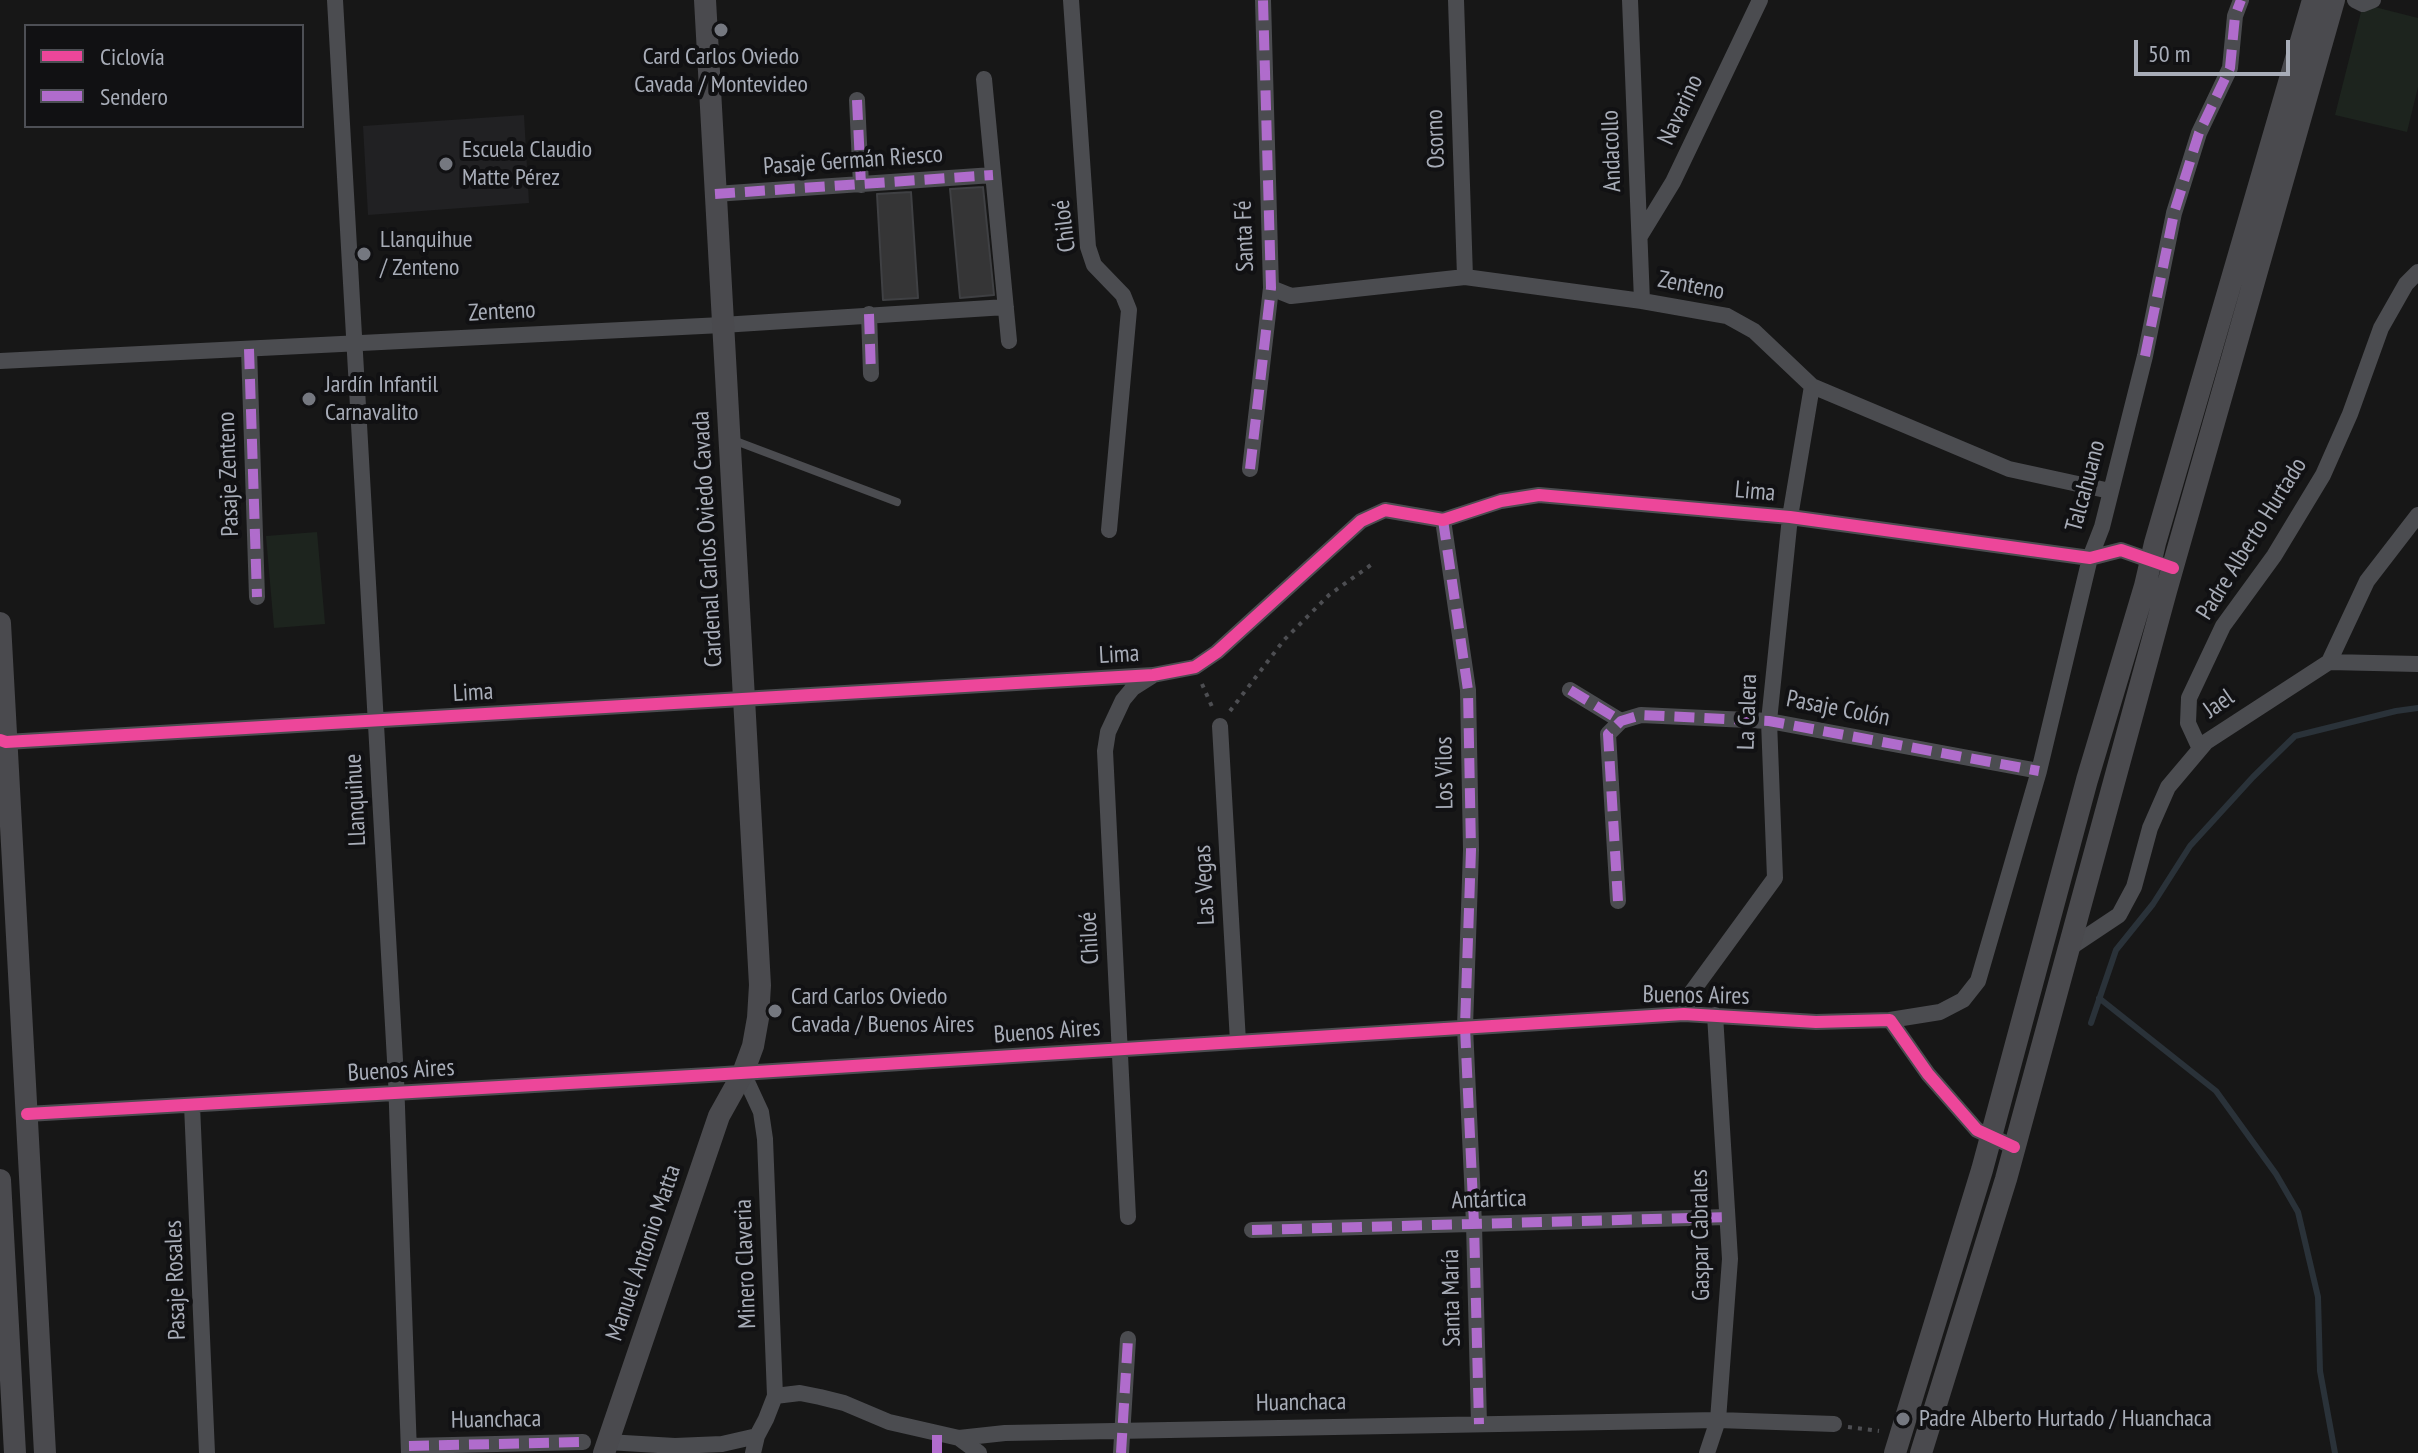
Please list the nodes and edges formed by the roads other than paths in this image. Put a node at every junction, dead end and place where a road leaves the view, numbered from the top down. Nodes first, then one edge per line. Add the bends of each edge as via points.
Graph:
1 (335, 0) edge
2 (705, 0) edge
3 (1071, 0) edge
4 (1263, 0) edge
5 (1456, 0) edge
6 (1630, 0) edge
7 (1760, 0) edge
8 (2241, 0) edge
9 (2313, 0) edge
10 (2334, 0) edge
11 (2355, 0) edge
12 (2373, 0) edge
13 (984, 79) dead end
14 (857, 100) dead end
15 (993, 175) junction
16 (861, 185) junction
17 (715, 194) junction
18 (1639, 237) junction
19 (2253, 244) junction
20 (2418, 272) edge
21 (1465, 277) junction
22 (1271, 288) junction
23 (1642, 301) junction
24 (1006, 307) junction
25 (869, 314) junction
26 (722, 325) junction
27 (1009, 341) dead end
28 (354, 344) junction
29 (249, 349) junction
30 (0, 361) edge
31 (871, 374) dead end
32 (1812, 386) junction
33 (728, 438) junction
34 (1250, 469) dead end
35 (2110, 491) junction
36 (897, 502) dead end
37 (2418, 515) edge
38 (1790, 517) junction
39 (1443, 520) junction
40 (2102, 527) junction
41 (1109, 530) dead end
42 (2121, 550) junction
43 (2090, 558) junction
44 (2162, 564) junction
45 (257, 597) dead end
46 (0, 623) edge
47 (2329, 662) junction
48 (2418, 664) edge
49 (1153, 675) junction
50 (1570, 690) dead end
51 (743, 699) junction
52 (376, 721) junction
53 (1621, 721) junction
54 (1769, 721) junction
55 (1220, 726) road end
56 (3, 741) edge
57 (2200, 749) junction
58 (2039, 771) junction
59 (1618, 901) dead end
60 (2071, 947) junction
61 (1684, 1014) junction
62 (1715, 1015) junction
63 (1890, 1020) junction
64 (1465, 1027) junction
65 (1238, 1042) junction
66 (1121, 1049) junction
67 (743, 1073) junction
68 (397, 1093) junction
69 (192, 1105) junction
70 (27, 1114) junction
71 (1990, 1138) junction
72 (2014, 1147) junction
73 (0, 1180) edge
74 (1128, 1217) dead end
75 (1727, 1217) junction
76 (1474, 1224) junction
77 (1252, 1230) dead end
78 (1128, 1339) dead end
79 (775, 1396) junction
80 (1718, 1420) junction
81 (1479, 1424) junction
82 (1834, 1424) road end
83 (1124, 1430) junction
84 (937, 1435) junction
85 (757, 1436) junction
86 (959, 1438) junction
87 (583, 1442) dead end
88 (1898, 1444) edge
89 (606, 1447) edge
90 (409, 1450) edge
91 (15, 1453) edge
92 (45, 1453) edge
93 (207, 1453) edge
94 (753, 1453) edge
95 (937, 1453) edge
96 (979, 1453) edge
97 (1121, 1453) edge
98 (1707, 1453) edge
99 (1921, 1453) edge

1 - 28 street, Llanquihue
2 - 17 main road, Cardenal Carlos Oviedo Cavada
3 - 41 street, Chiloé via 1088,247 1094,265 1123,295 1129,310
4 - 22 street, Santa Fé
5 - 21 street, Osorno
6 - 18 street, Andacollo
7 - 18 street, Navarino via 1673,182
8 - 35 street, Talcahuano via 2230,68 2199,133 2174,213
9 - 19 main road
10 - 19 main road
11 - 12 street
13 - 15 street
14 - 16 street
15 - 16 street, Pasaje Germán Riesco
15 - 24 street
16 - 17 street, Pasaje Germán Riesco
17 - 26 main road, Cardenal Carlos Oviedo Cavada
18 - 23 street, Andacollo
19 - 44 main road
20 - 57 street, Padre Alberto Hurtado via 2381,328 2323,475 2223,626 2189,698 2188,723
21 - 22 street, Zenteno via 1291,296
21 - 23 street, Zenteno
22 - 34 street, Santa Fé
23 - 32 street, Zenteno via 1727,316 1754,331
24 - 25 street, Zenteno
24 - 27 street
25 - 26 street, Zenteno
25 - 31 street
26 - 28 street, Zenteno
26 - 33 main road, Cardenal Carlos Oviedo Cavada
28 - 29 street, Zenteno
28 - 52 street, Llanquihue
29 - 30 street, Zenteno
29 - 45 street, Pasaje Zenteno
32 - 35 street, Zenteno via 2009,469
32 - 38 street, La Calera
33 - 36 lane
33 - 51 main road, Cardenal Carlos Oviedo Cavada
35 - 40 street, Talcahuano
37 - 47 street via 2367,581
38 - 39 street, Lima via 1539,495
38 - 43 street, Lima
38 - 54 street, La Calera
39 - 49 street, Lima via 1385,510 1361,521 1217,652 1195,667
39 - 64 street, Los Vilos via 1468,690 1471,850
40 - 42 street
40 - 43 street, Talcahuano
42 - 43 street, Lima
42 - 44 street
43 - 58 street, Talcahuano
44 - 60 main road
44 - 71 main road via 2087,780
46 - 56 main road
47 - 48 street
47 - 57 street, Jael
49 - 51 street, Lima
49 - 66 street, Chiloé via 1123,700 1105,751
50 - 53 street
51 - 52 street, Lima
51 - 67 main road, Cardenal Carlos Oviedo Cavada via 760,985 753,1046
52 - 56 street, Lima
52 - 68 street, Llanquihue
53 - 54 street, Pasaje Colón via 1641,715
53 - 59 street via 1608,734
54 - 58 street, Pasaje Colón
54 - 61 street, La Calera via 1775,878 1691,993
55 - 65 street, Las Vegas
56 - 70 main road
57 - 60 street, Jael via 2168,787 2119,915
58 - 63 street, Talcahuano via 1978,981 1963,1000 1940,1012
60 - 72 main road
61 - 62 street, Buenos Aires
61 - 64 street, Buenos Aires
62 - 63 street, Buenos Aires via 1816,1022
62 - 75 street, Gaspar Cabrales
63 - 71 street via 1928,1074
64 - 65 street, Buenos Aires
64 - 76 street, Santa María
65 - 66 street, Buenos Aires
66 - 67 street, Buenos Aires
66 - 74 street, Chiloé
67 - 68 street, Buenos Aires
67 - 79 street, Minero Claveria via 761,1112 765,1139
67 - 89 main road, Manuel Antonio Matta via 719,1116
68 - 69 street, Buenos Aires
68 - 90 street, Llanquihue
69 - 70 street, Buenos Aires
69 - 93 street, Pasaje Rosales
70 - 92 main road
71 - 72 street
71 - 88 main road
72 - 99 main road
73 - 91 main road
75 - 76 street, Antártica
75 - 80 street, Gaspar Cabrales via 1730,1259
76 - 77 street, Antártica
76 - 81 street, Santa María
78 - 83 street
79 - 84 street, Huanchaca via 820,1397
79 - 85 street, Minero Claveria
80 - 81 street, Huanchaca
80 - 82 street, Huanchaca
80 - 98 street, Gaspar Cabrales
81 - 83 street, Huanchaca
83 - 86 street, Huanchaca
83 - 97 street
84 - 86 street, Huanchaca
84 - 95 street
85 - 89 street via 722,1444
85 - 94 street, Minero Claveria
86 - 96 street
87 - 90 street, Huanchaca

